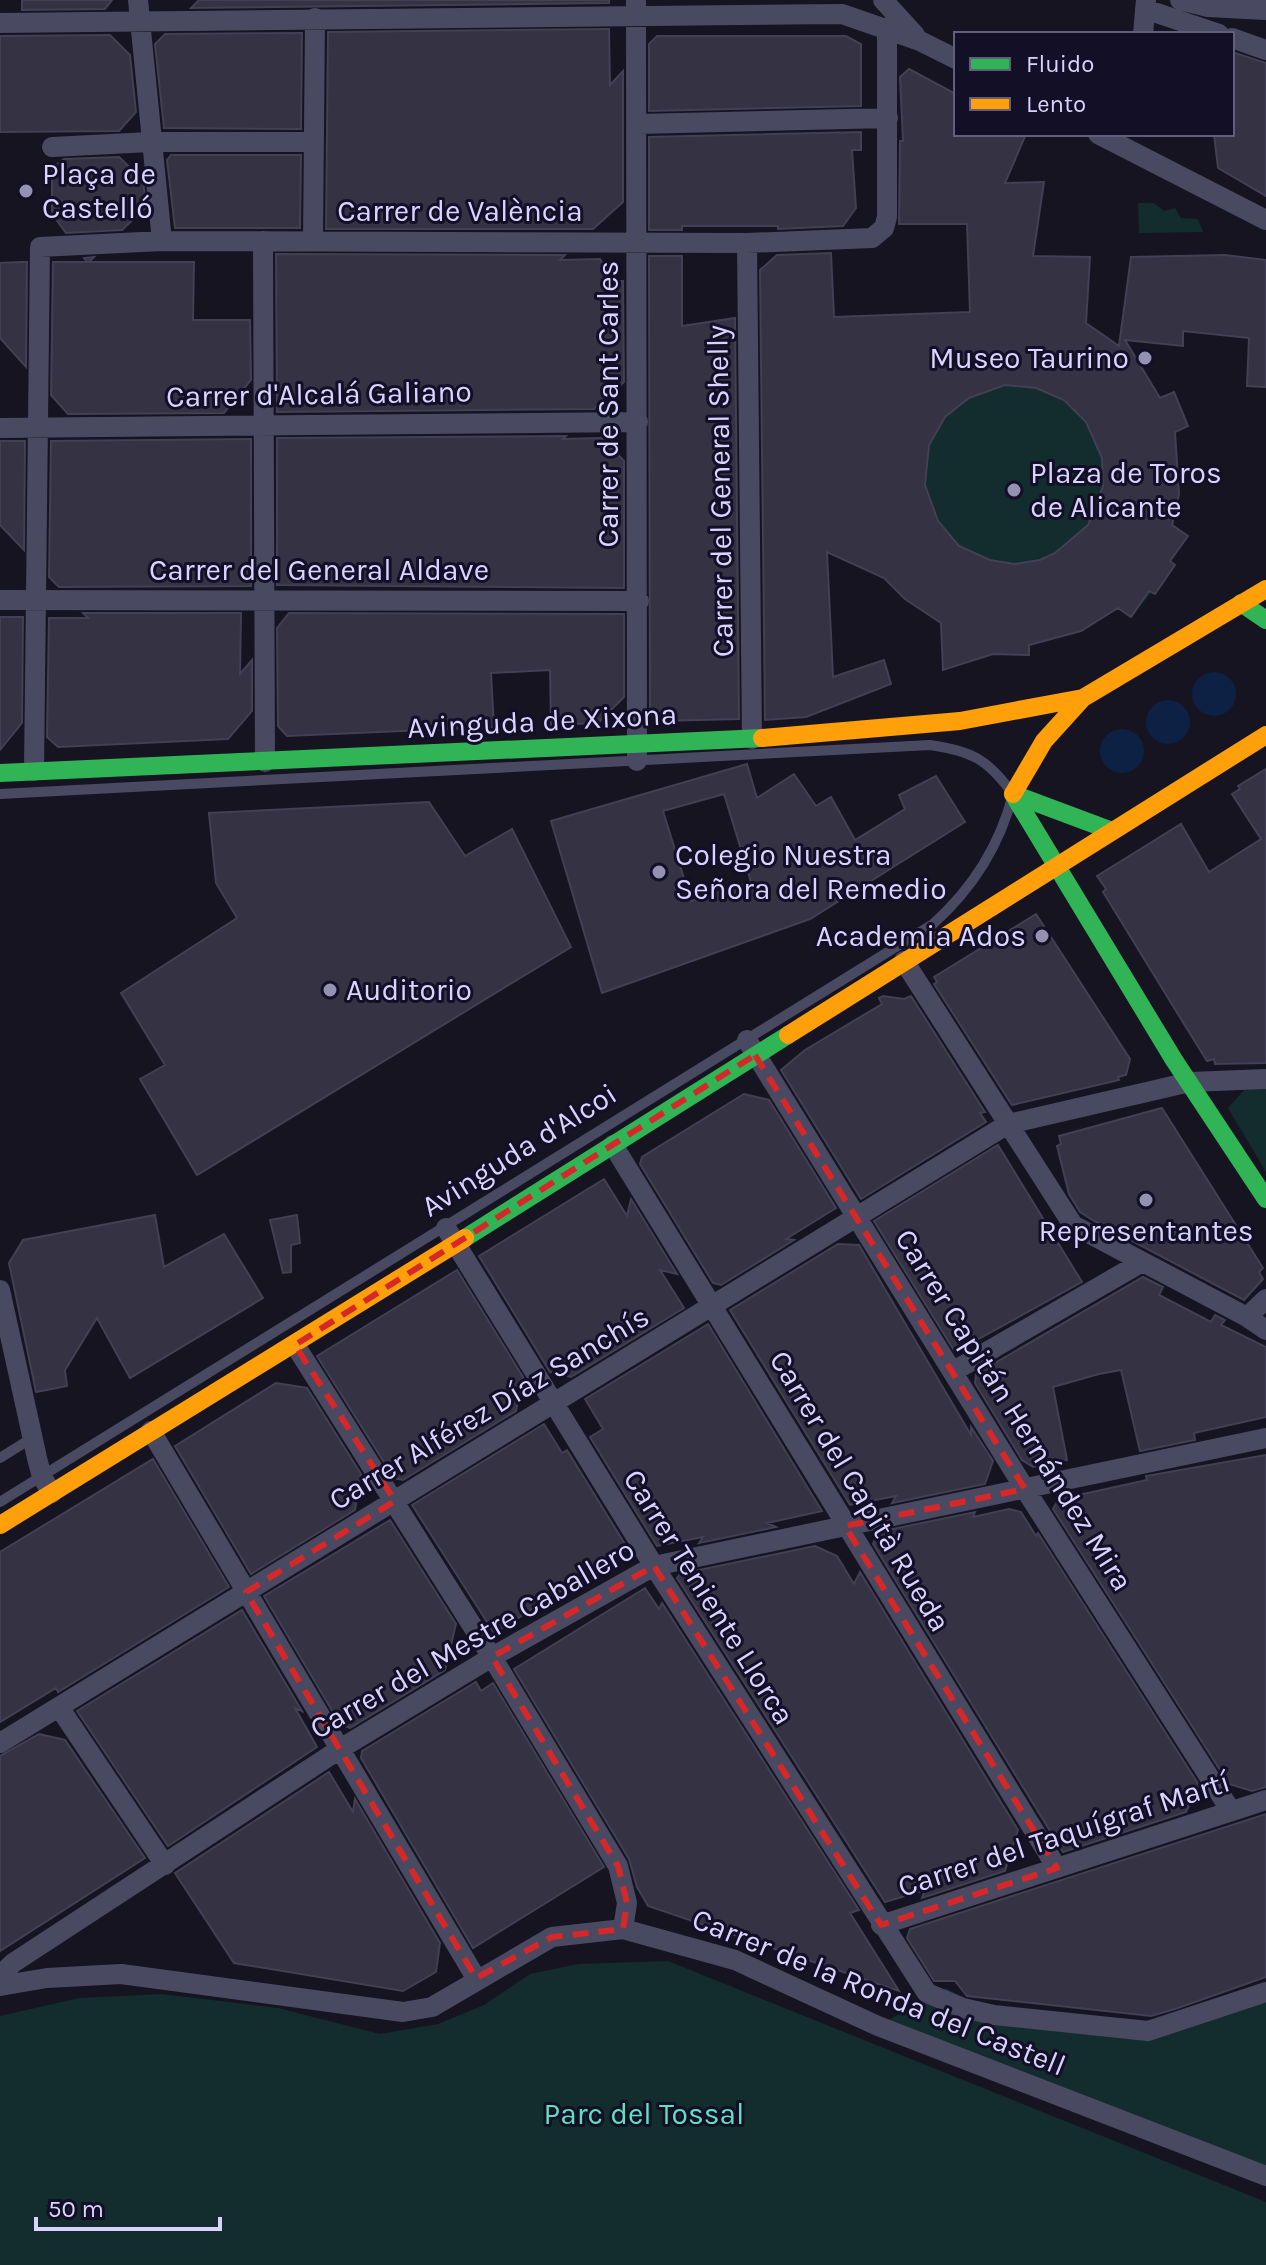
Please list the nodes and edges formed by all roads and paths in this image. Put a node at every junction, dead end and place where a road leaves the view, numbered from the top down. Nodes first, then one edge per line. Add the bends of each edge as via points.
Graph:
1 (883, 0) edge
2 (1180, 0) edge
3 (1146, 5) edge
4 (848, 7) edge
5 (636, 8) edge
6 (139, 10) edge
7 (1266, 10) edge
8 (315, 18) junction
9 (0, 23) edge
10 (887, 27) junction
11 (1143, 32) edge
12 (1214, 32) edge
13 (1234, 39) edge
14 (920, 41) junction
15 (1266, 50) edge
16 (954, 58) edge
17 (888, 118) junction
18 (637, 124) junction
19 (1106, 136) edge
20 (150, 142) junction
21 (314, 142) junction
22 (1134, 143) edge
23 (52, 147) dead end
24 (1266, 220) edge
25 (637, 240) junction
26 (162, 241) junction
27 (263, 241) junction
28 (313, 241) junction
29 (747, 243) junction
30 (638, 422) junction
31 (263, 423) junction
32 (0, 428) edge
33 (38, 428) junction
34 (1266, 589) edge
35 (0, 600) edge
36 (36, 600) junction
37 (263, 600) junction
38 (639, 601) junction
39 (1241, 603) junction
40 (1266, 620) edge
41 (1083, 698) junction
42 (1266, 735) edge
43 (752, 739) junction
44 (638, 752) junction
45 (1034, 761) junction
46 (265, 762) junction
47 (34, 771) junction
48 (0, 773) edge
49 (0, 794) edge
50 (1013, 794) junction
51 (1045, 805) junction
52 (1112, 831) junction
53 (1057, 865) junction
54 (904, 961) junction
55 (751, 1048) junction
56 (1266, 1079) edge
57 (1190, 1082) junction
58 (1008, 1124) junction
59 (613, 1145) junction
60 (1266, 1199) edge
61 (858, 1218) junction
62 (450, 1236) junction
63 (1142, 1262) junction
64 (0, 1290) edge
65 (1266, 1299) edge
66 (712, 1307) junction
67 (3, 1311) edge
68 (1247, 1317) junction
69 (1266, 1330) edge
70 (295, 1345) junction
71 (954, 1371) junction
72 (552, 1405) junction
73 (151, 1431) junction
74 (33, 1438) junction
75 (1266, 1438) edge
76 (0, 1458) edge
77 (47, 1485) junction
78 (1025, 1489) junction
79 (395, 1501) junction
80 (0, 1502) edge
81 (0, 1525) edge
82 (845, 1526) junction
83 (654, 1566) junction
84 (246, 1592) junction
85 (492, 1657) junction
86 (59, 1707) junction
87 (0, 1743) edge
88 (340, 1749) junction
89 (1266, 1800) edge
90 (1231, 1811) junction
91 (165, 1865) junction
92 (1057, 1868) junction
93 (881, 1925) junction
94 (623, 1929) junction
95 (0, 1976) edge
96 (476, 1978) junction
97 (0, 1986) edge
98 (1266, 1992) edge
99 (1266, 2176) edge

1 - 14 street
2 - 7 street
3 - 11 street
3 - 12 street
4 - 5 street
4 - 10 street
5 - 8 street
5 - 18 street, Carrer de Sant Carles
6 - 8 street
6 - 9 street
6 - 20 street
8 - 21 street
10 - 14 street
10 - 17 street
13 - 15 street
14 - 16 street
17 - 18 street
17 - 29 street, Carrer de València via 887,217 879,234 865,240
18 - 25 street, Carrer de Sant Carles
19 - 22 street
20 - 21 street
20 - 23 street
20 - 26 street
21 - 28 street
22 - 24 street
25 - 28 street, Carrer de València
25 - 29 street, Carrer de València
25 - 30 street, Carrer de Sant Carles
26 - 27 street, Carrer de València
26 - 33 street, Carrer de València via 40,247
27 - 28 street, Carrer de València
27 - 31 street
29 - 43 street, Carrer del General Shelly
30 - 31 street, Carrer d'Alcalá Galiano
30 - 38 street, Carrer de Sant Carles
31 - 33 street, Carrer d'Alcalá Galiano
31 - 37 street
32 - 33 street, Carrer d'Alcalá Galiano
33 - 36 street
34 - 39 main road
35 - 36 street, Carrer del General Aldave
36 - 37 street, Carrer del General Aldave
36 - 47 street
37 - 38 street, Carrer del General Aldave
37 - 46 street
38 - 44 street, Carrer de Sant Carles
39 - 40 main road
39 - 41 main road
41 - 43 main road, Avinguda de Xixona via 960,721
41 - 45 main road via 1044,741
42 - 52 main road, Avinguda d'Alcoi
43 - 44 main road, Avinguda de Xixona
44 - 46 main road, Avinguda de Xixona
44 - 49 lane, Avinguda de Xixona
44 - 50 lane, Avinguda de Xixona via 930,745 976,757 994,768
45 - 50 main road
45 - 51 main road
46 - 47 main road, Avinguda de Xixona
47 - 48 main road, Avinguda de Xixona
50 - 51 main road
50 - 53 main road
50 - 55 lane, Avinguda d'Alcoi via 997,841 957,903
51 - 52 main road
52 - 53 main road, Avinguda d'Alcoi
53 - 54 main road, Avinguda d'Alcoi
53 - 57 main road
54 - 55 main road, Avinguda d'Alcoi
54 - 58 street
55 - 59 main road, Avinguda d'Alcoi
55 - 61 street, Carrer Capitán Hernández Mira
55 - 62 lane, Avinguda d'Alcoi
56 - 57 street, Carrer Alférez Díaz Sanchís
57 - 58 street, Carrer Alférez Díaz Sanchís
57 - 60 main road
58 - 61 street, Carrer Alférez Díaz Sanchís
58 - 63 street via 1073,1225
59 - 62 main road, Avinguda d'Alcoi
59 - 66 street, Carrer del Capità Rueda
61 - 66 street, Carrer Alférez Díaz Sanchís
61 - 71 street, Carrer Capitán Hernández Mira
62 - 70 main road, Avinguda d'Alcoi
62 - 72 street, Carrer Teniente Llorca
62 - 77 lane, Avinguda d'Alcoi
63 - 68 street
63 - 71 street
64 - 67 street
65 - 68 street
66 - 72 street, Carrer Alférez Díaz Sanchís
66 - 82 street, Carrer del Capità Rueda
67 - 74 street
68 - 69 street
70 - 73 main road, Avinguda d'Alcoi
70 - 79 street
71 - 78 street, Carrer Capitán Hernández Mira
72 - 79 street, Carrer Alférez Díaz Sanchís
72 - 83 street, Carrer Teniente Llorca
73 - 77 main road, Avinguda d'Alcoi
73 - 84 street
74 - 76 lane
74 - 77 street
75 - 78 street, Carrer del Mestre Caballero
77 - 80 lane, Avinguda d'Alcoi
77 - 81 main road, Avinguda d'Alcoi
78 - 82 street, Carrer del Mestre Caballero
78 - 90 street, Carrer Capitán Hernández Mira
79 - 84 street, Carrer Alférez Díaz Sanchís
79 - 85 street
82 - 83 street, Carrer del Mestre Caballero
82 - 92 street, Carrer del Capità Rueda
83 - 85 street, Carrer del Mestre Caballero
83 - 93 street, Carrer Teniente Llorca
84 - 86 street, Carrer Alférez Díaz Sanchís
84 - 88 street
85 - 88 street, Carrer del Mestre Caballero
85 - 94 street via 618,1866 627,1903
86 - 87 street, Carrer Alférez Díaz Sanchís
86 - 91 street
88 - 91 street, Carrer del Mestre Caballero
88 - 96 street
89 - 90 street, Carrer del Taquígraf Martí
90 - 92 street, Carrer del Taquígraf Martí
91 - 95 street, Carrer del Mestre Caballero
92 - 93 street, Carrer del Taquígraf Martí
93 - 98 street, Carrer Teniente Llorca via 927,1993 994,2015 1148,2031
94 - 96 street, Carrer de la Ronda del Castell via 552,1937
94 - 99 street, Carrer de la Ronda del Castell via 735,1960 878,2026
96 - 97 street, Carrer de la Ronda del Castell via 432,2007 403,2012 121,1974

